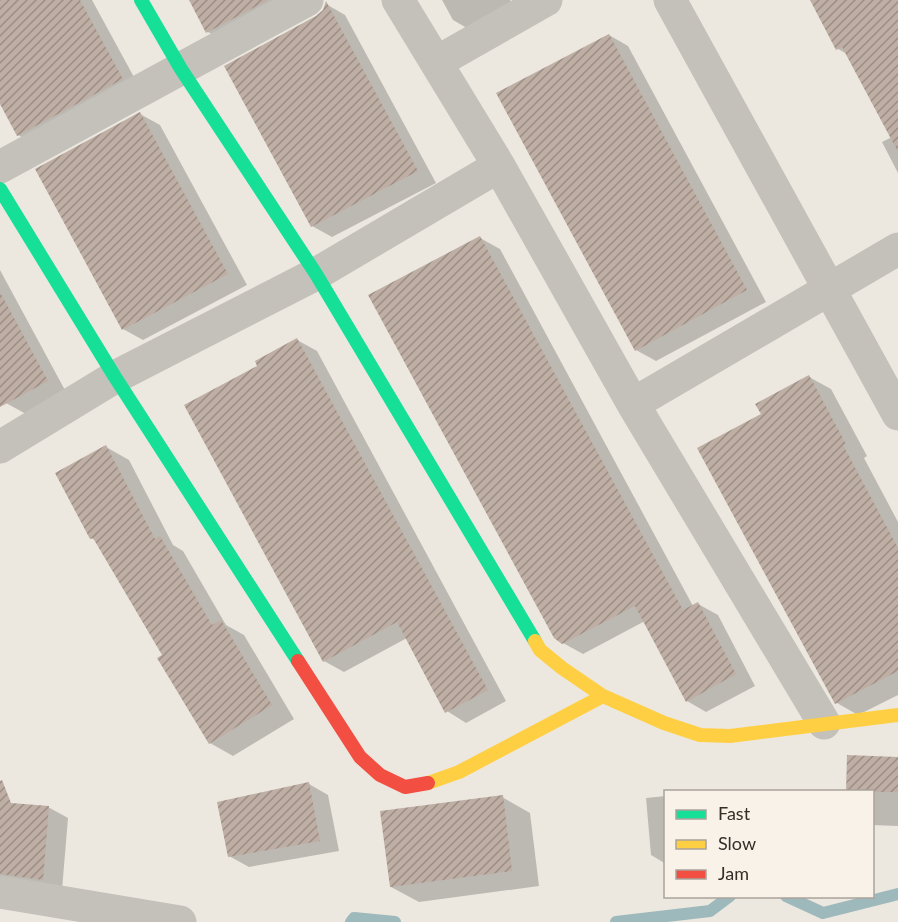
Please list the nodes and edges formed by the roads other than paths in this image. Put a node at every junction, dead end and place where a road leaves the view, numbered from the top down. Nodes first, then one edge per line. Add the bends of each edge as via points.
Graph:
1 (141, 0) edge
2 (307, 0) edge
3 (398, 0) edge
4 (546, 0) edge
5 (670, 0) edge
6 (437, 62) junction
7 (181, 69) junction
8 (499, 166) junction
9 (0, 167) edge
10 (0, 189) edge
11 (898, 249) edge
12 (316, 274) junction
13 (828, 290) junction
14 (114, 377) junction
15 (633, 404) junction
16 (898, 414) edge
17 (0, 447) edge
18 (603, 696) junction
19 (898, 715) edge
20 (824, 723) junction
21 (0, 892) edge
22 (180, 922) edge

1 - 7 street
2 - 7 street
3 - 6 street
4 - 6 street
5 - 13 street
6 - 8 street
7 - 9 street
7 - 12 street
8 - 12 street
8 - 15 street
10 - 14 street
11 - 13 street
12 - 14 street
12 - 18 street via 540,650
13 - 15 street
13 - 16 street
14 - 17 street
14 - 18 street via 360,757 380,775 405,787 432,782 459,772
15 - 20 street
18 - 20 street via 700,735 730,736
19 - 20 street
21 - 22 street

